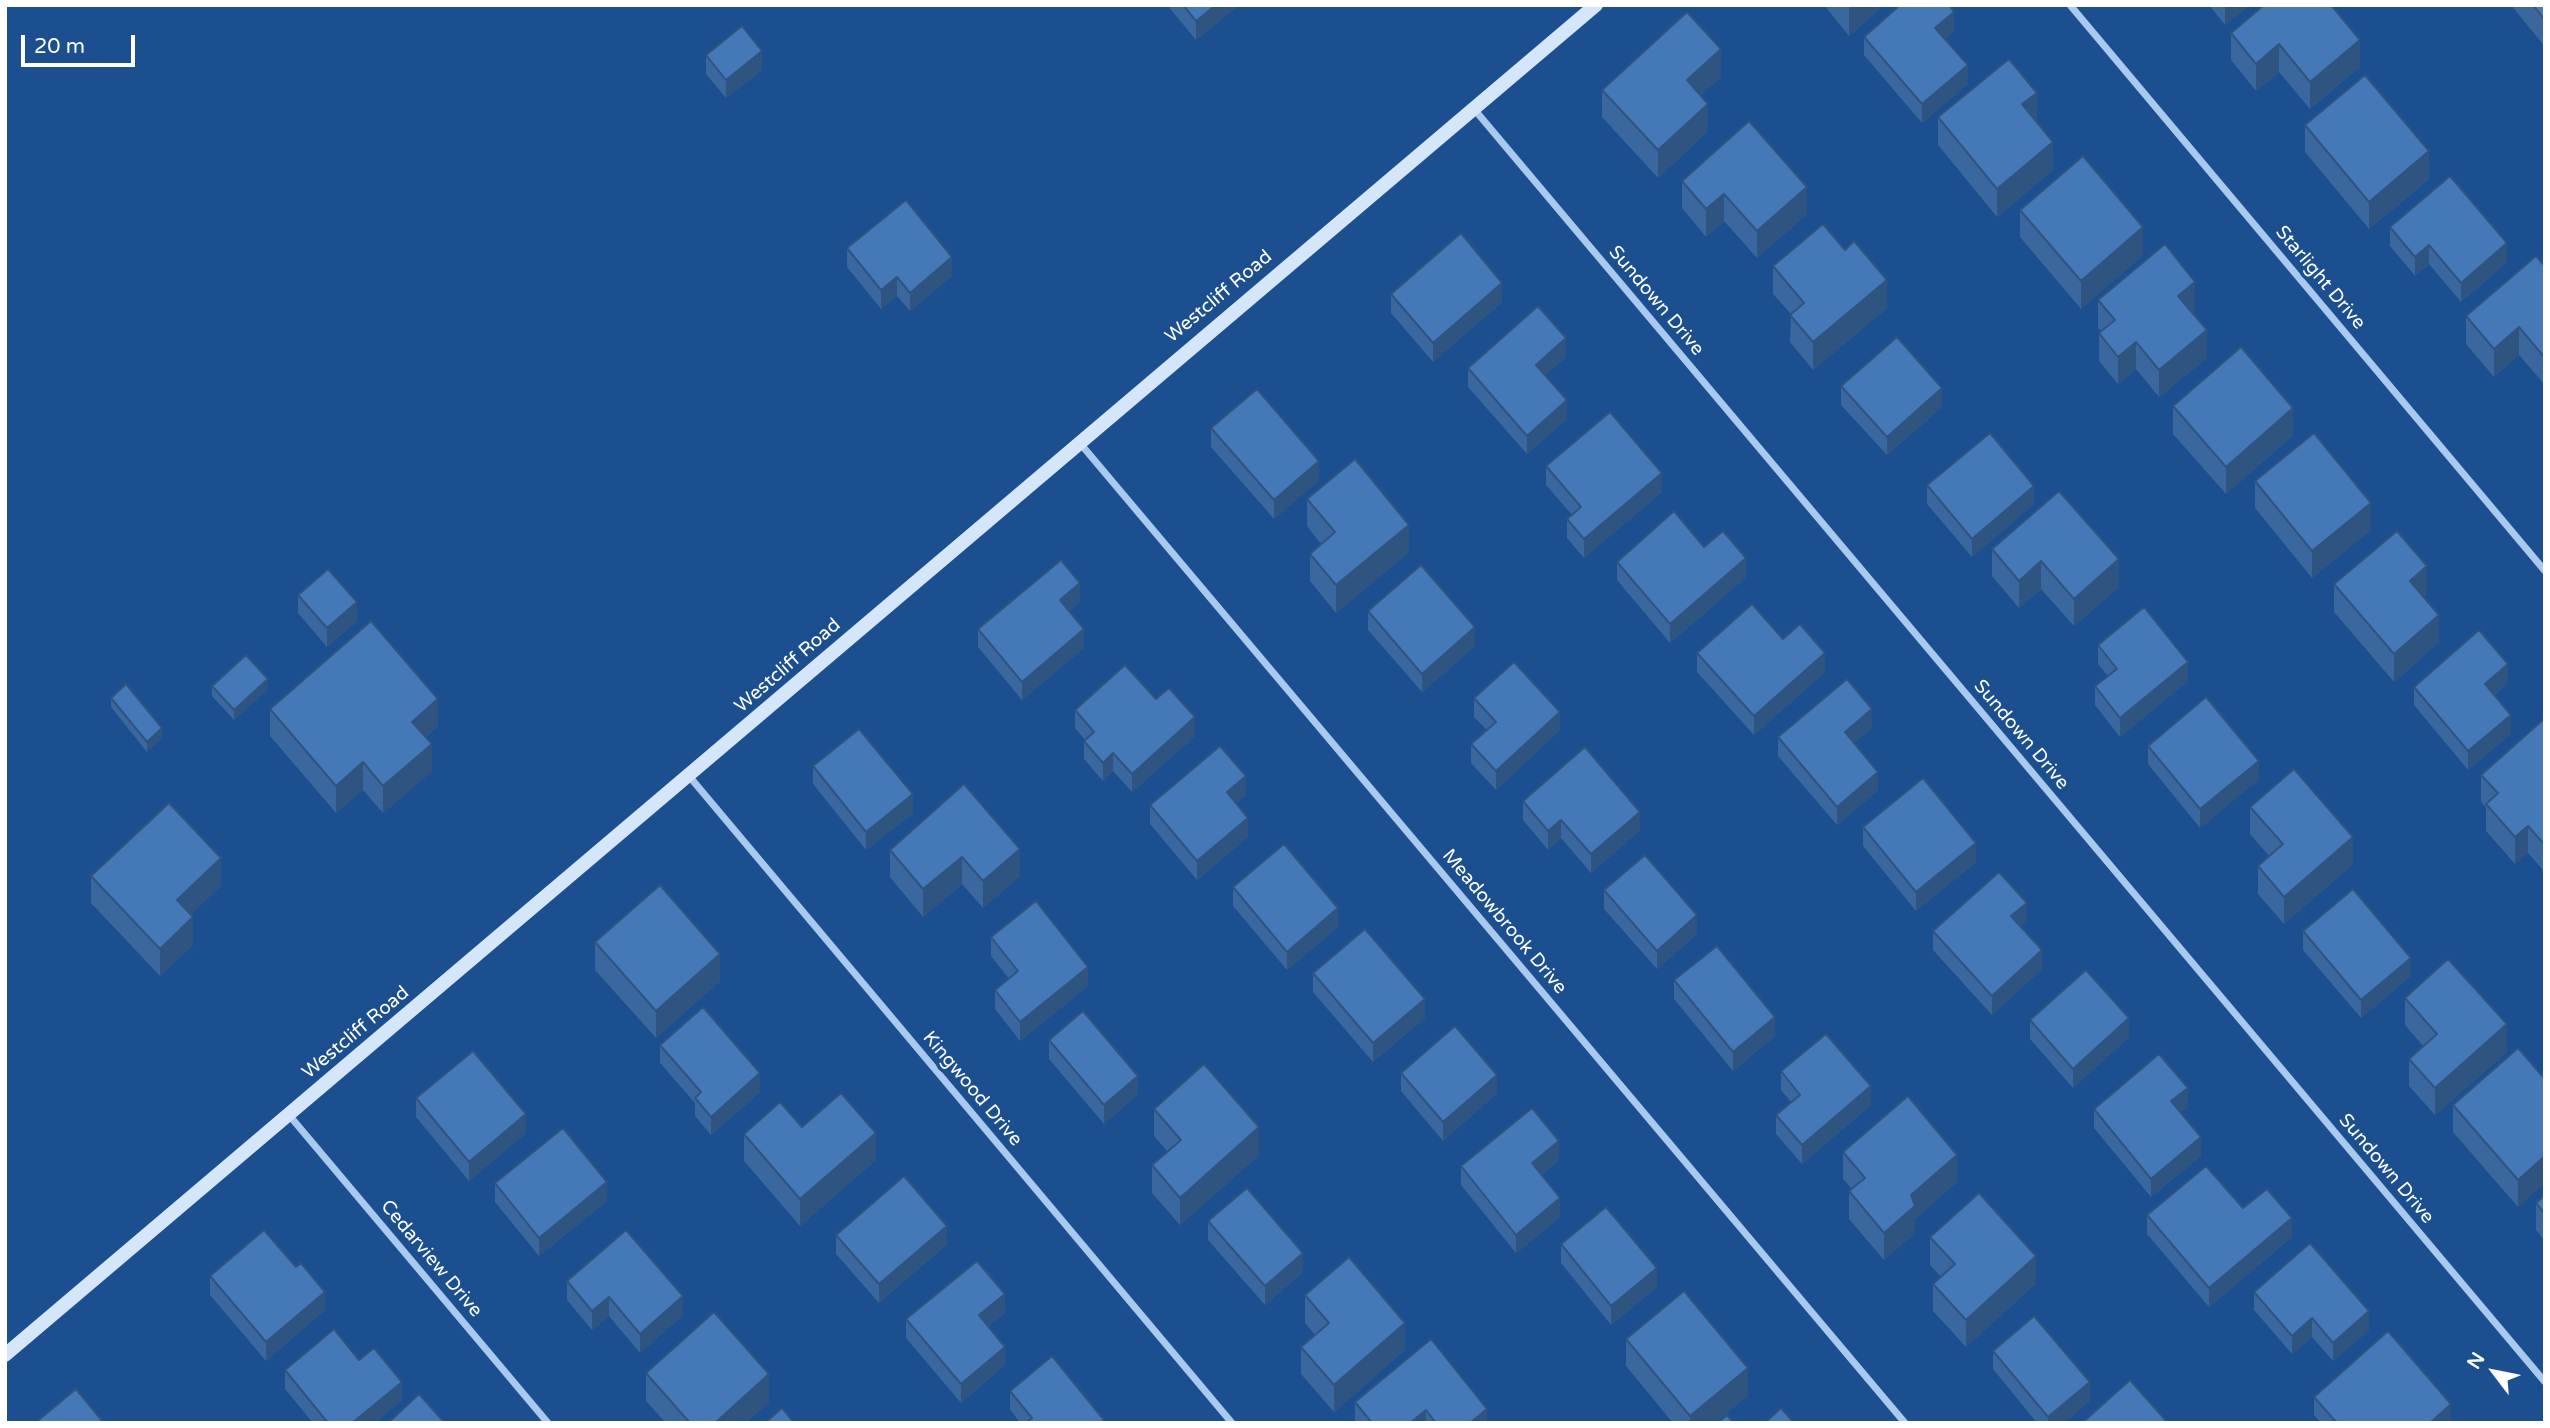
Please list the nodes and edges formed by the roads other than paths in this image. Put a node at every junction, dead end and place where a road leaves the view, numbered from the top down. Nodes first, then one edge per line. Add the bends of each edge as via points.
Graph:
1 (1596, 5) edge
2 (2070, 5) edge
3 (1473, 109) junction
4 (1079, 441) junction
5 (2545, 570) edge
6 (689, 776) junction
7 (289, 1115) junction
8 (5, 1355) edge
9 (2545, 1382) edge
10 (548, 1423) edge
11 (1232, 1423) edge
12 (1905, 1423) edge

1 - 3 street, Westcliff Road
2 - 5 street, Starlight Drive
3 - 4 street, Westcliff Road
3 - 9 street, Sundown Drive
4 - 6 street, Westcliff Road
4 - 12 street, Meadowbrook Drive
6 - 7 street, Westcliff Road
6 - 11 street, Kingwood Drive
7 - 8 street, Westcliff Road
7 - 10 street, Cedarview Drive

